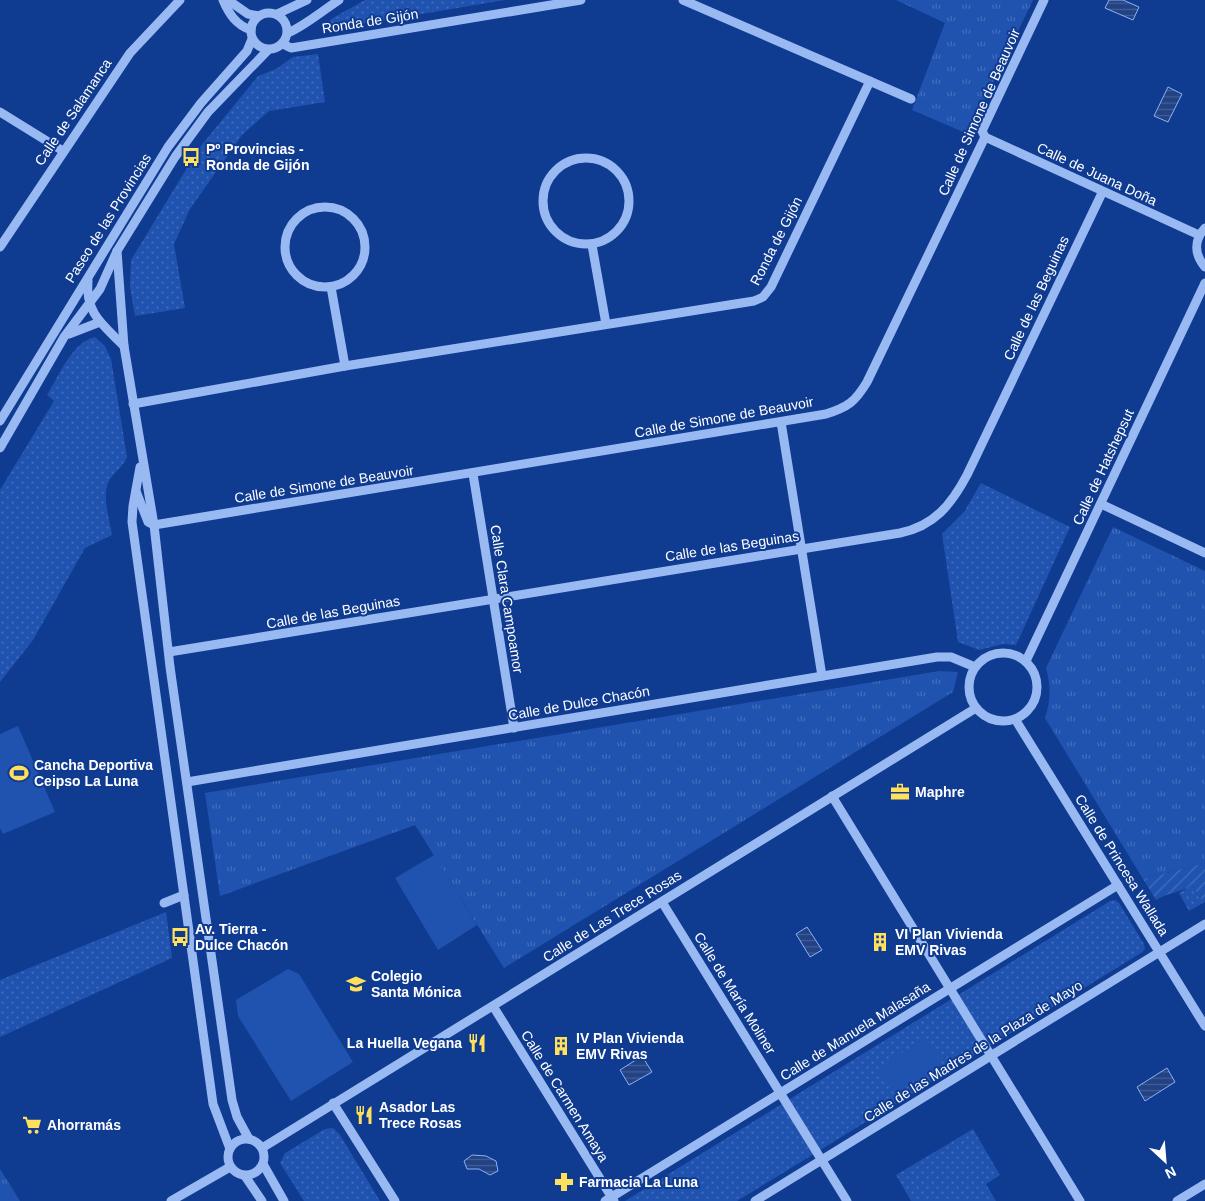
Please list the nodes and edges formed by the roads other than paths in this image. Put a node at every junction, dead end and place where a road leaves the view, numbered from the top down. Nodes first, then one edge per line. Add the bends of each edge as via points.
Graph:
1 (180, 0) edge
2 (223, 0) edge
3 (228, 0) edge
4 (307, 0) edge
5 (339, 0) edge
6 (581, 0) edge
7 (683, 0) edge
8 (1044, 0) edge
9 (278, 14) junction
10 (259, 16) junction
11 (288, 33) junction
12 (252, 35) junction
13 (283, 44) junction
14 (268, 50) junction
15 (870, 81) junction
16 (911, 99) dead end
17 (0, 112) edge
18 (985, 137) junction
19 (63, 151) junction
20 (1102, 193) junction
21 (1205, 228) edge
22 (1199, 235) junction
23 (592, 245) junction
24 (0, 247) edge
25 (117, 251) junction
26 (1205, 267) edge
27 (88, 276) junction
28 (1205, 283) edge
29 (331, 287) junction
30 (91, 309) junction
31 (100, 322) junction
32 (606, 324) junction
33 (64, 337) junction
34 (124, 346) junction
35 (345, 366) junction
36 (133, 404) junction
37 (2, 415) edge
38 (781, 422) junction
39 (0, 448) edge
40 (142, 457) junction
41 (473, 474) junction
42 (136, 491) junction
43 (1101, 504) junction
44 (154, 526) junction
45 (802, 549) junction
46 (1205, 553) edge
47 (493, 599) junction
48 (169, 652) junction
49 (1026, 661) junction
50 (975, 667) junction
51 (822, 676) junction
52 (976, 708) junction
53 (1015, 719) junction
54 (514, 728) junction
55 (187, 782) junction
56 (832, 796) junction
57 (1118, 885) junction
58 (184, 895) junction
59 (662, 902) junction
60 (164, 903) dead end
61 (1205, 924) edge
62 (1160, 952) junction
63 (949, 989) junction
64 (493, 1006) junction
65 (1205, 1026) edge
66 (990, 1056) junction
67 (780, 1093) junction
68 (333, 1102) junction
69 (249, 1139) junction
70 (262, 1148) junction
71 (230, 1149) junction
72 (822, 1160) junction
73 (263, 1164) junction
74 (230, 1167) junction
75 (245, 1176) junction
76 (1205, 1184) edge
77 (610, 1200) edge
78 (171, 1201) edge
79 (262, 1201) edge
80 (284, 1201) edge
81 (395, 1201) edge
82 (755, 1201) edge
83 (847, 1201) edge
84 (1080, 1201) edge
85 (1177, 1201) edge

1 - 19 street, Calle de Salamanca via 130,53
2 - 12 street via 236,22
3 - 10 street via 248,14
4 - 9 street
5 - 11 street
6 - 13 street, Ronda de Gijón via 300,47 291,48
7 - 15 street
8 - 18 street, Calle de Simone de Beauvoir via 982,130
9 - 10 street
9 - 11 street via 286,22
10 - 12 street via 254,20
11 - 13 street
12 - 14 street via 256,44
12 - 27 street, Paseo de las Provincias via 247,52 201,103 168,147
13 - 14 street
14 - 25 street, Paseo de las Provincias via 208,112 175,157
15 - 16 street
15 - 32 street, Ronda de Gijón via 764,297
17 - 19 street
18 - 20 street, Calle de Juana Doña
18 - 38 street, Calle de Simone de Beauvoir via 858,398 845,408 826,414
19 - 24 street, Calle de Salamanca
20 - 22 street, Calle de Juana Doña
20 - 45 street, Calle de las Beguinas via 967,475 946,509 925,525 911,530
21 - 22 street
22 - 26 street via 1197,252
23 - 23 street via 605,241 626,221 630,193 616,168 589,157 562,165 551,175 544,188 542,202 545,217 563,239
23 - 32 street
25 - 30 street, Paseo de las Provincias
25 - 34 street
27 - 30 street via 87,293
27 - 37 street, Paseo de las Provincias
28 - 43 street, Calle de Hatshepsut
29 - 29 street via 343,284 361,266 366,242 362,230 345,212 333,207 320,207 303,214 290,228 285,252 296,275 306,283
29 - 35 street
30 - 31 street
30 - 33 street, Paseo de las Provincias
31 - 33 street via 81,327
31 - 34 street
32 - 35 street, Ronda de Gijón
33 - 39 street, Paseo de las Provincias
34 - 36 street
35 - 36 street, Ronda de Gijón
36 - 40 street
38 - 41 street, Calle de Simone de Beauvoir
38 - 45 street
40 - 42 street
40 - 44 street
41 - 44 street, Calle de Simone de Beauvoir
41 - 47 street, Calle Clara Campoamor
42 - 44 street via 148,522
42 - 58 street via 132,522
43 - 46 street
43 - 49 street, Calle de Hatshepsut
44 - 48 street
45 - 47 street, Calle de las Beguinas
45 - 51 street
47 - 48 street, Calle de las Beguinas
47 - 54 street, Calle Clara Campoamor
48 - 55 street
49 - 50 street via 1011,654 994,654
49 - 53 street via 1036,678 1036,693 1031,706
50 - 51 street, Calle de Dulce Chacón via 951,657 937,657
50 - 52 street via 969,687
51 - 54 street, Calle de Dulce Chacón
52 - 53 street via 994,720
52 - 56 street, Calle de Las Trece Rosas
53 - 57 street, Calle de Princesa Wallada
54 - 55 street, Calle de Dulce Chacón
55 - 69 street via 232,1100
56 - 59 street, Calle de Las Trece Rosas
56 - 63 street
57 - 62 street, Calle de Princesa Wallada
57 - 63 street, Calle de Manuela Malasaña
58 - 60 street
58 - 71 street via 213,1104
59 - 64 street, Calle de Las Trece Rosas
59 - 67 street, Calle de María Moliner
61 - 62 street, Calle de las Madres de la Plaza de Mayo
62 - 65 street, Calle de Princesa Wallada
62 - 66 street, Calle de las Madres de la Plaza de Mayo
63 - 66 street
63 - 67 street, Calle de Manuela Malasaña
64 - 68 street, Calle de Las Trece Rosas
64 - 77 street, Calle de Carmen Amaya
66 - 72 street, Calle de las Madres de la Plaza de Mayo
66 - 84 street
67 - 72 street, Calle de María Moliner
67 - 77 street, Calle de Manuela Malasaña
68 - 70 street, Calle de Las Trece Rosas
68 - 81 street
69 - 70 street
69 - 71 street via 238,1141
70 - 73 street
71 - 74 street
72 - 82 street, Calle de las Madres de la Plaza de Mayo
72 - 83 street, Calle de María Moliner
73 - 75 street via 256,1173
73 - 80 street
74 - 75 street
74 - 78 street
75 - 79 street
76 - 85 street

